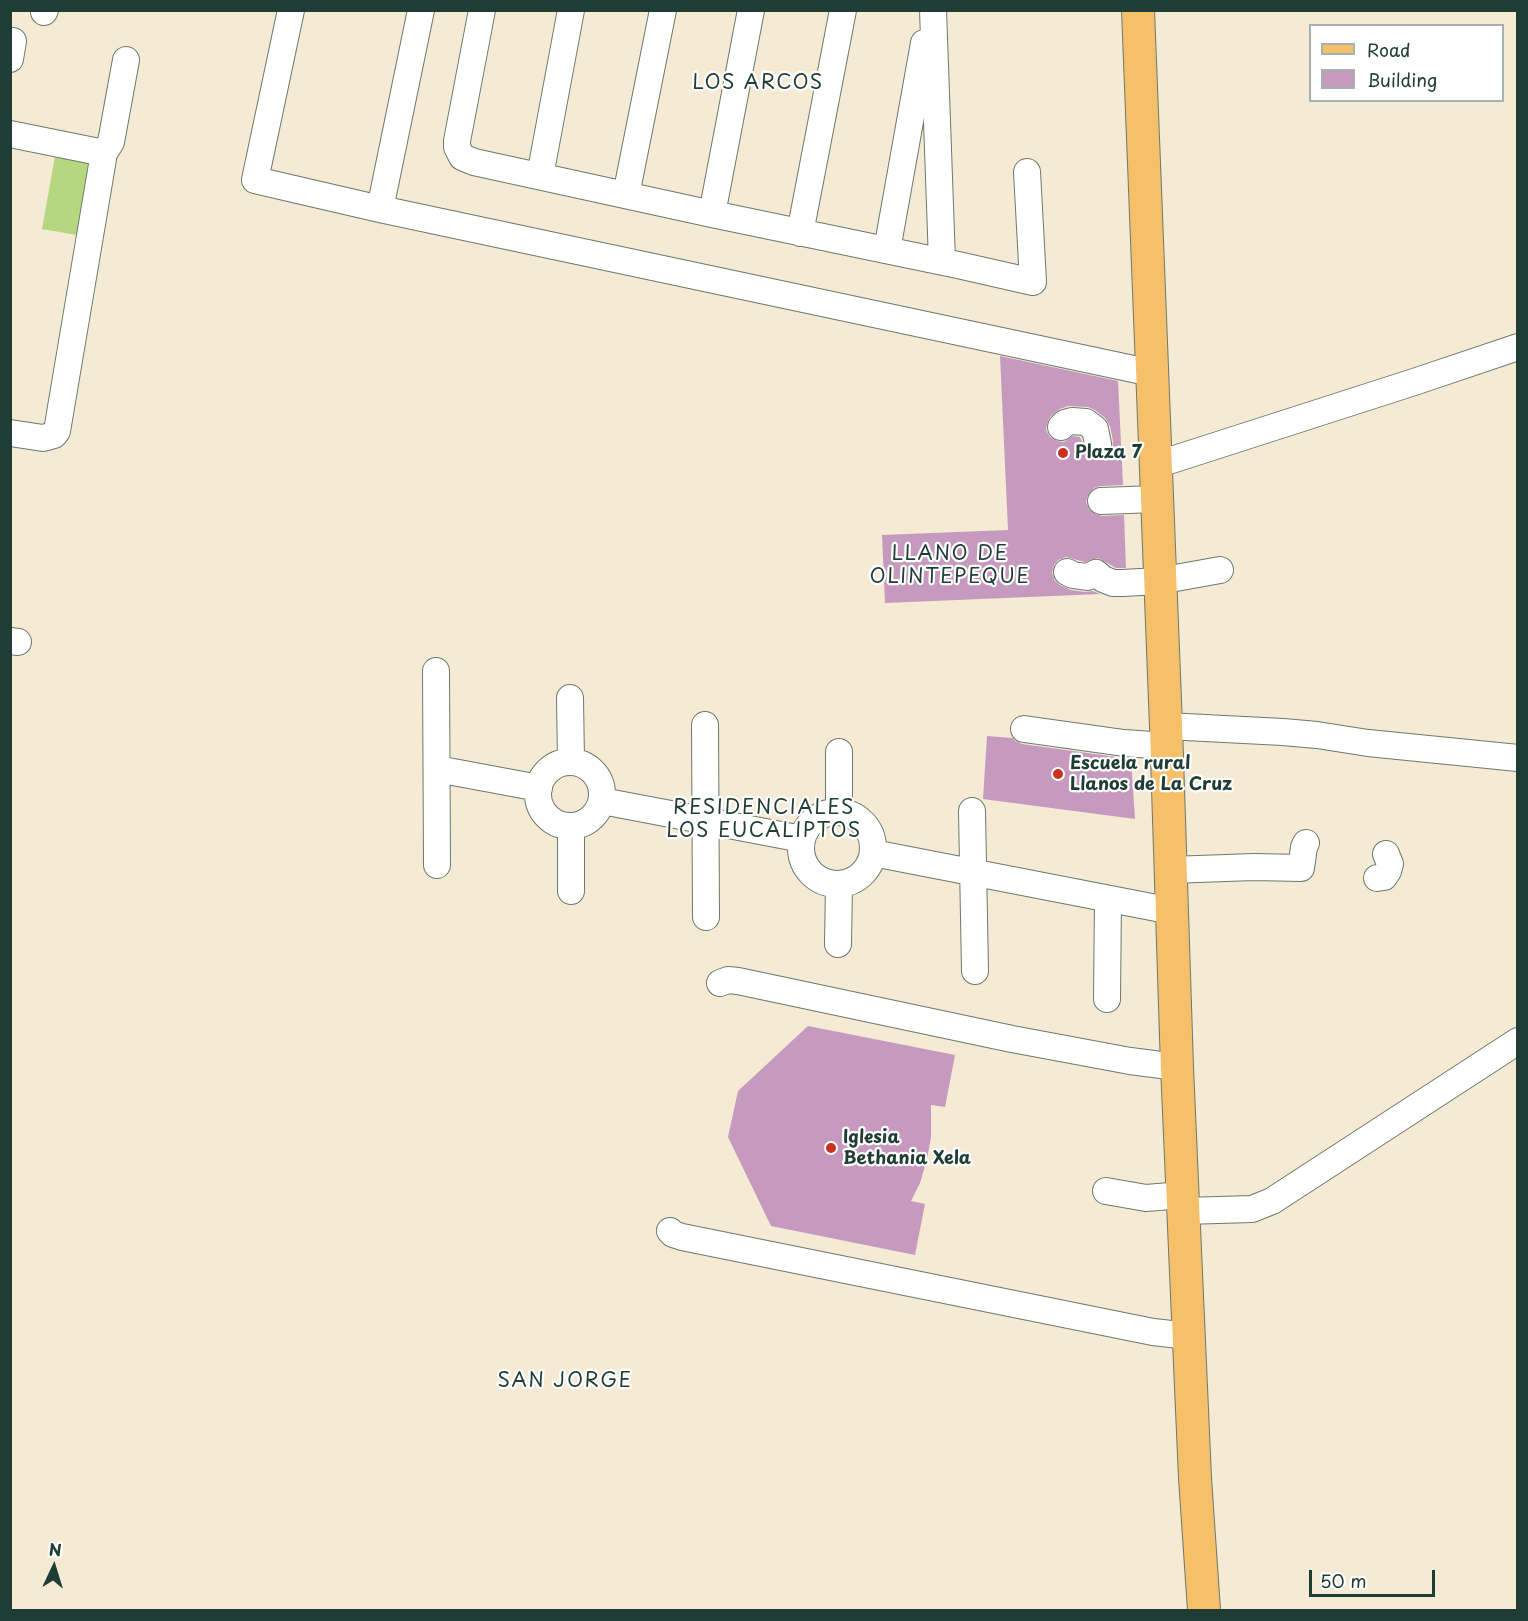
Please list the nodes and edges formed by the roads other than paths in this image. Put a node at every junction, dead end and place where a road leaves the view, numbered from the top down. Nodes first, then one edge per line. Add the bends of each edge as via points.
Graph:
1 (291, 10) edge
2 (421, 10) edge
3 (482, 10) edge
4 (571, 10) edge
5 (663, 10) edge
6 (752, 10) edge
7 (843, 10) edge
8 (932, 10) edge
9 (1138, 10) edge
10 (126, 60) dead end
11 (10, 134) edge
12 (104, 153) junction
13 (1027, 172) dead end
14 (540, 176) junction
15 (626, 195) junction
16 (380, 209) junction
17 (712, 214) junction
18 (800, 233) junction
19 (887, 250) junction
20 (942, 261) junction
21 (1518, 347) edge
22 (1152, 373) junction
23 (1061, 428) dead end
24 (10, 432) edge
25 (1098, 444) dead end
26 (1156, 465) junction
27 (1156, 499) junction
28 (1101, 501) dead end
29 (1220, 570) dead end
30 (1067, 572) dead end
31 (1159, 581) junction
32 (436, 671) dead end
33 (570, 698) dead end
34 (705, 725) dead end
35 (1024, 729) dead end
36 (1166, 736) junction
37 (839, 752) dead end
38 (1518, 758) edge
39 (570, 761) junction
40 (437, 769) junction
41 (539, 788) junction
42 (602, 801) junction
43 (972, 811) dead end
44 (839, 812) junction
45 (705, 821) junction
46 (571, 826) junction
47 (802, 839) junction
48 (1306, 843) dead end
49 (873, 853) junction
50 (1386, 854) dead end
51 (437, 865) dead end
52 (1170, 870) junction
53 (973, 873) junction
54 (1377, 878) dead end
55 (838, 884) junction
56 (571, 891) dead end
57 (1107, 899) junction
58 (1172, 911) junction
59 (706, 917) dead end
60 (838, 944) dead end
61 (975, 971) dead end
62 (720, 983) dead end
63 (1107, 999) dead end
64 (1518, 1041) edge
65 (1177, 1067) junction
66 (1106, 1191) dead end
67 (1184, 1203) junction
68 (670, 1230) dead end
69 (1189, 1336) junction
70 (1204, 1611) edge

1 - 16 street via 255,180
2 - 16 street
3 - 14 street via 458,135 459,153 474,162
4 - 14 street
5 - 15 street
6 - 17 street
7 - 18 street
8 - 19 street
8 - 20 street
9 - 22 main road
10 - 12 street via 113,134
11 - 12 street
12 - 24 street via 57,431 43,438
13 - 20 street via 1033,282
14 - 15 street
15 - 17 street
16 - 22 street
17 - 18 street
18 - 19 street
19 - 20 street
21 - 26 street
22 - 26 main road
23 - 25 street via 1072,421 1086,422 1095,429
26 - 27 main road
27 - 28 street
27 - 31 main road
29 - 31 street
30 - 31 street via 1087,578 1096,573 1113,583
31 - 36 main road
32 - 40 street
33 - 39 street
34 - 45 street
35 - 36 street via 1124,743
36 - 38 street via 1283,732
36 - 52 main road
37 - 44 street
39 - 41 street via 547,772
39 - 42 street via 597,775
40 - 41 street
40 - 51 street
41 - 46 street via 538,798 546,815
42 - 45 street
42 - 46 street via 591,818
43 - 53 street
44 - 47 street via 819,817
44 - 49 street via 851,815 865,826
45 - 47 street
45 - 59 street
46 - 56 street
47 - 55 street via 801,852 810,872 818,879
48 - 52 street via 1301,868
49 - 53 street
49 - 55 street via 861,875
50 - 54 street via 1388,872
52 - 58 main road
53 - 57 street
53 - 61 street
55 - 60 street
57 - 58 street
57 - 63 street
58 - 65 main road
62 - 65 street via 738,981 1012,1039
64 - 67 street via 1272,1201 1252,1209
65 - 67 main road
66 - 67 street
67 - 69 main road
68 - 69 street via 682,1238
69 - 70 main road

